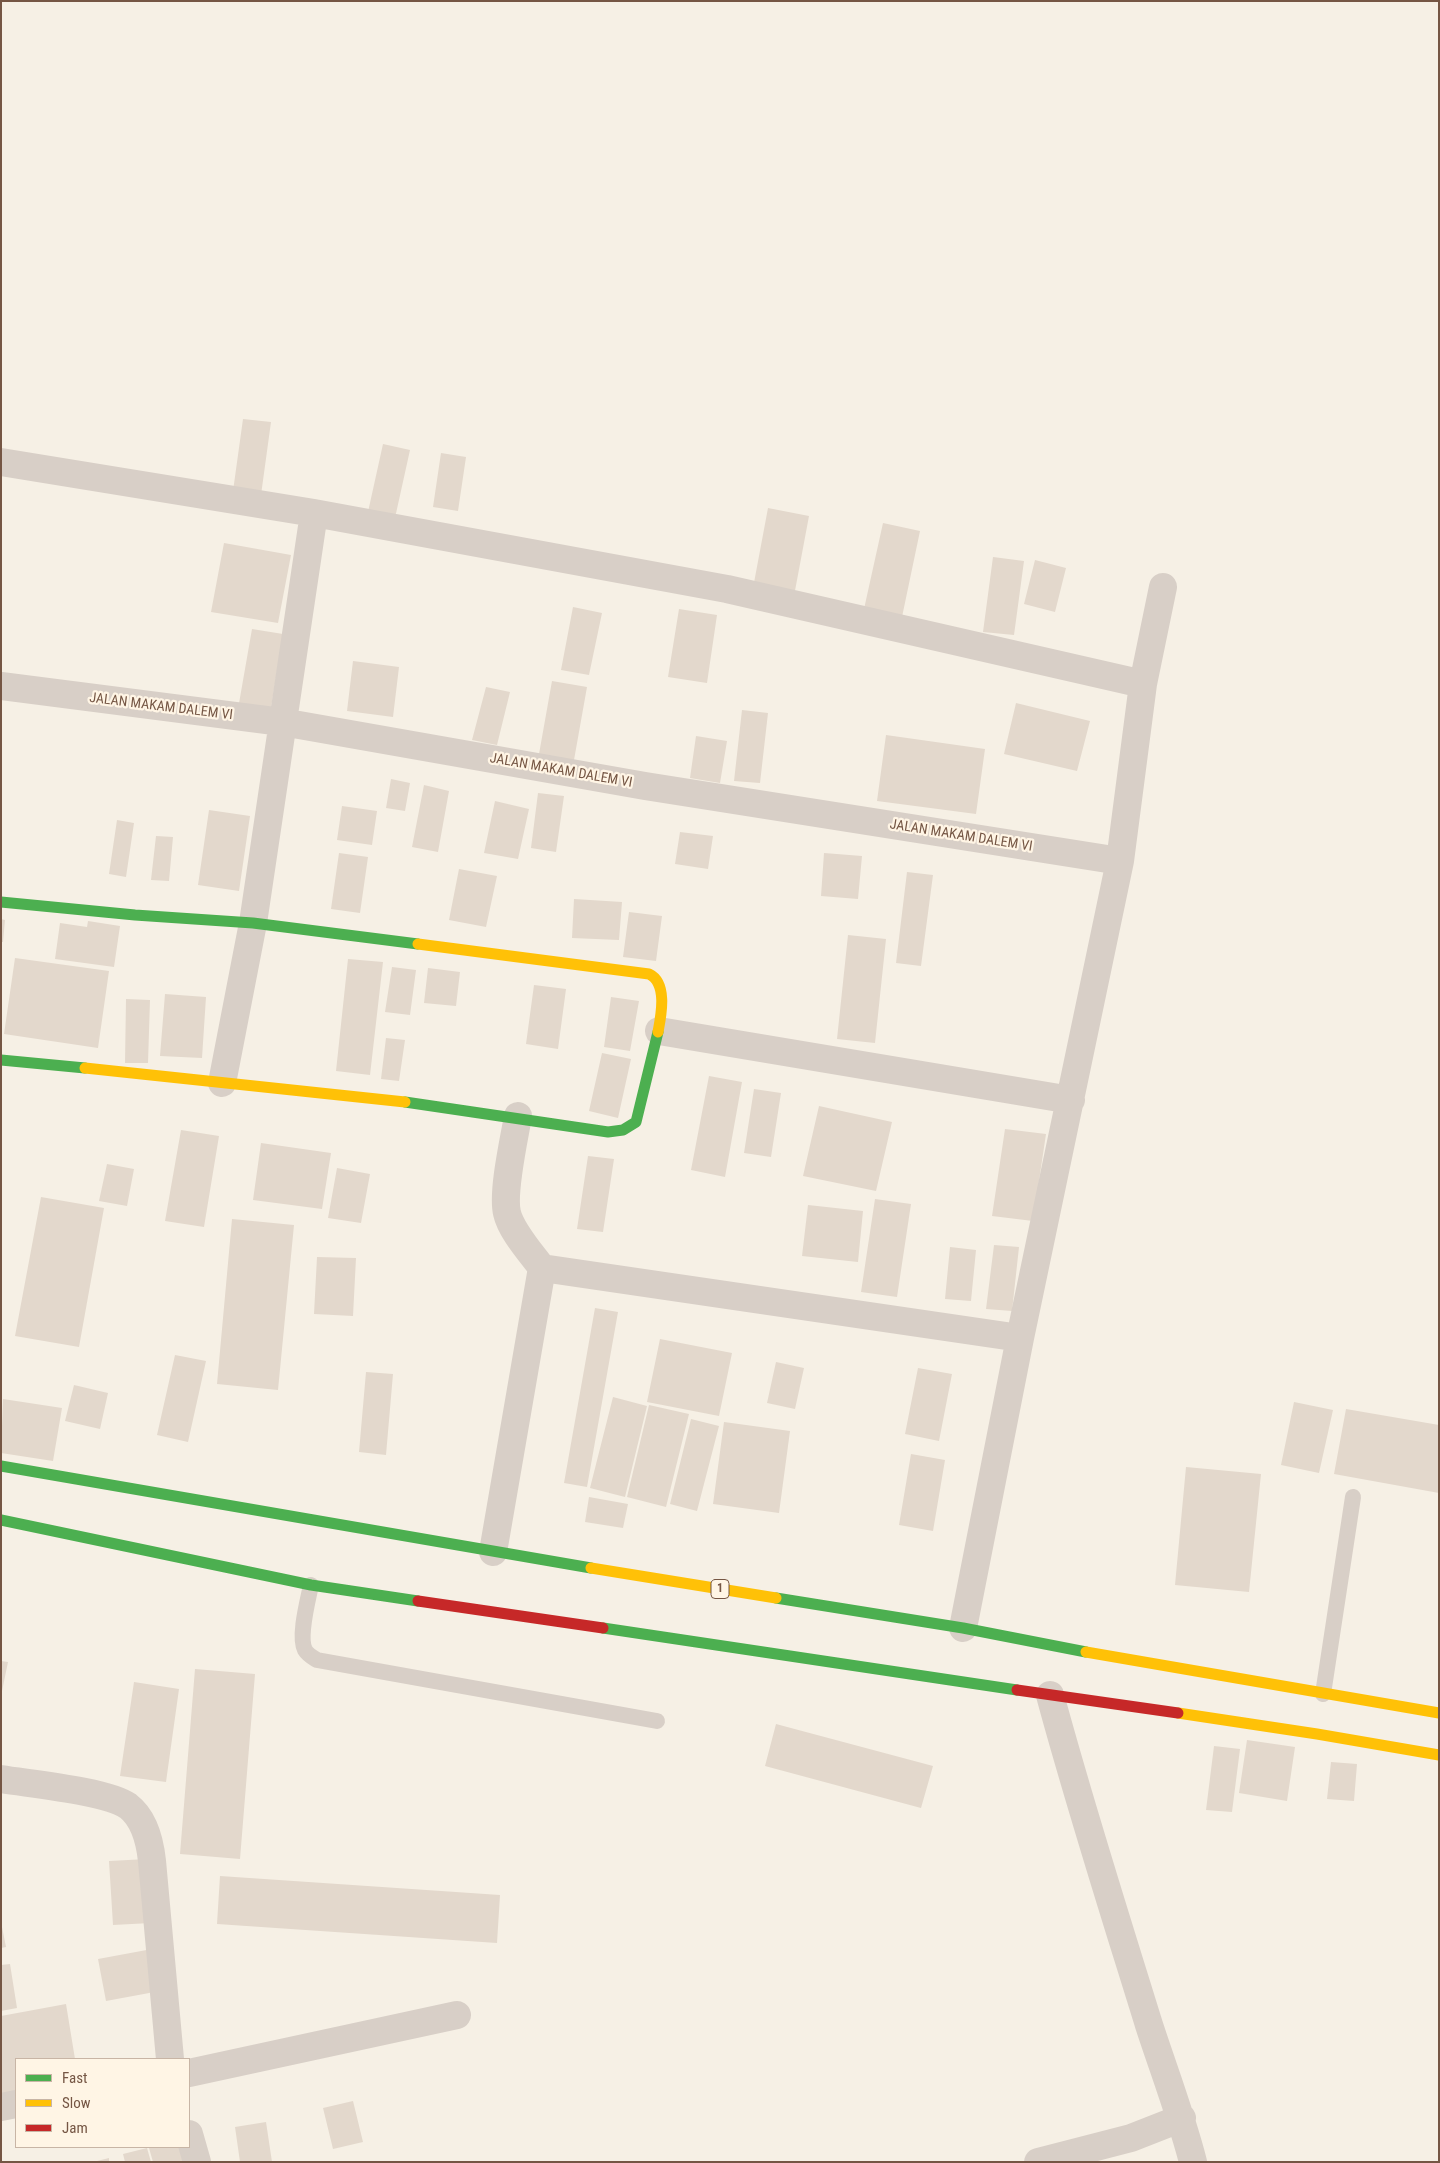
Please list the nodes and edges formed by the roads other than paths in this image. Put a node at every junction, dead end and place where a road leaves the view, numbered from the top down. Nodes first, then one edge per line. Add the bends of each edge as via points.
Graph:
1 (1, 462) edge
2 (314, 514) junction
3 (1163, 587) dead end
4 (1143, 684) junction
5 (1, 686) edge
6 (282, 722) junction
7 (1120, 861) junction
8 (1, 902) edge
9 (253, 923) junction
10 (659, 1031) junction
11 (1, 1060) edge
12 (222, 1083) junction
13 (1071, 1100) junction
14 (518, 1116) junction
15 (542, 1268) junction
16 (1020, 1338) junction
17 (1, 1466) edge
18 (1354, 1497) dead end
19 (1, 1520) edge
20 (493, 1552) junction
21 (311, 1585) junction
22 (963, 1628) junction
23 (1323, 1694) junction
24 (1050, 1695) junction
25 (1439, 1713) edge
26 (657, 1721) dead end
27 (1439, 1755) edge
28 (1, 1779) edge
29 (457, 2015) dead end
30 (170, 2058) edge
31 (190, 2073) edge
32 (15, 2104) edge
33 (1, 2107) edge
34 (1182, 2118) junction
35 (190, 2138) edge
36 (197, 2162) edge
37 (1038, 2162) edge
38 (1193, 2162) edge

1 - 2 street
2 - 4 street via 727,589
2 - 6 street
3 - 4 street
4 - 7 street
5 - 6 street, JALAN MAKAM DALEM VI
6 - 7 street, JALAN MAKAM DALEM VI via 645,786
6 - 9 street
7 - 13 street
8 - 9 main road via 135,916
9 - 10 main road via 628,970 654,976 661,992
9 - 12 street
10 - 13 street
10 - 14 main road via 636,1122 630,1128 608,1132
11 - 12 main road
12 - 14 main road
13 - 16 street
14 - 15 street via 506,1193 507,1213
15 - 16 street
15 - 20 street
16 - 22 street
17 - 20 main road, 1
18 - 23 lane
19 - 21 main road
20 - 22 main road, 1
21 - 24 main road
21 - 26 lane via 302,1639 304,1649 317,1660
22 - 23 main road, 1
23 - 25 main road, 1
24 - 27 main road
24 - 34 street via 1078,1797 1150,2028
28 - 30 street via 111,1798 129,1807 139,1818 150,1842
29 - 31 street
32 - 33 street
34 - 37 street via 1141,2135
34 - 38 street
35 - 36 street

